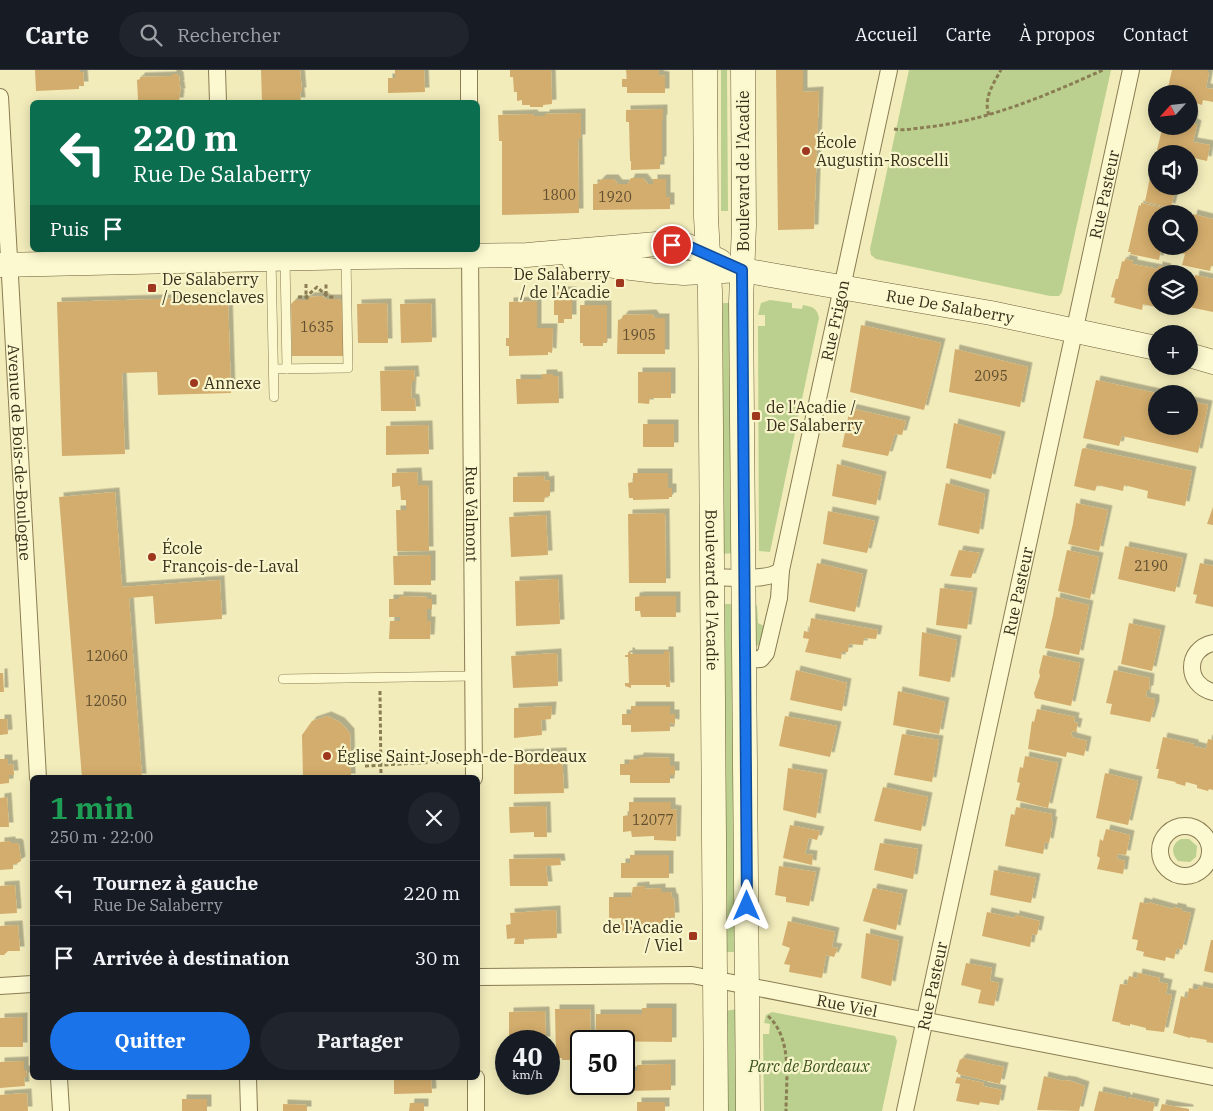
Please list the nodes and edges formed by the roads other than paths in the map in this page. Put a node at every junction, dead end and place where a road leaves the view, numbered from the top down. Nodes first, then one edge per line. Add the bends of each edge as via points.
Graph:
1 (217, 70) edge
2 (469, 70) edge
3 (705, 70) edge
4 (743, 70) edge
5 (889, 70) edge
6 (1131, 70) edge
7 (0, 97) edge
8 (218, 100) edge
9 (469, 100) edge
10 (3, 218) edge
11 (470, 252) edge
12 (223, 255) edge
13 (346, 257) junction
14 (278, 259) junction
15 (709, 264) junction
16 (5, 265) edge
17 (742, 270) junction
18 (841, 286) junction
19 (6, 320) edge
20 (1074, 329) junction
21 (1148, 346) edge
22 (1198, 358) edge
23 (1213, 362) edge
24 (287, 368) junction
25 (274, 369) junction
26 (274, 397) dead end
27 (781, 570) junction
28 (712, 577) junction
29 (744, 577) junction
30 (1213, 643) edge
31 (745, 660) junction
32 (473, 676) junction
33 (283, 679) dead end
34 (1213, 692) edge
35 (38, 775) edge
36 (474, 775) edge
37 (480, 977) edge
38 (715, 979) junction
39 (30, 984) edge
40 (0, 986) edge
41 (747, 986) junction
42 (926, 1020) junction
43 (1213, 1077) edge
44 (59, 1080) edge
45 (248, 1080) edge
46 (476, 1080) edge
47 (61, 1111) edge
48 (249, 1111) edge
49 (476, 1111) edge
50 (716, 1111) edge
51 (748, 1111) edge
52 (905, 1111) edge

1 - 8 street
2 - 9 street
3 - 15 main road, Boulevard de l'Acadie
4 - 17 main road, Boulevard de l'Acadie
5 - 18 street, Rue Frigon
6 - 20 street, Rue Pasteur
7 - 10 street, Avenue de Bois-de-Boulogne
10 - 16 street, Avenue de Bois-de-Boulogne
11 - 13 main road, Rue De Salaberry
11 - 15 main road, Rue De Salaberry via 526,255 657,244 688,246
11 - 32 street, Rue Valmont
12 - 14 main road, Rue De Salaberry
12 - 16 main road, Rue De Salaberry
13 - 14 main road, Rue De Salaberry
13 - 24 lane via 348,368
14 - 24 lane
14 - 25 lane
15 - 17 main road, Rue De Salaberry
15 - 28 main road, Boulevard de l'Acadie
16 - 19 street, Avenue de Bois-de-Boulogne
17 - 18 main road, Rue De Salaberry
17 - 29 main road, Boulevard de l'Acadie
18 - 20 main road, Rue De Salaberry
18 - 27 street, Rue Frigon
19 - 35 street, Avenue de Bois-de-Boulogne
20 - 21 main road, Rue De Salaberry
20 - 42 street, Rue Pasteur
22 - 23 main road
24 - 25 lane
25 - 26 lane
27 - 29 street via 769,576
27 - 31 street, Rue Frigon via 766,653 761,659
28 - 29 street
28 - 38 main road, Boulevard de l'Acadie
29 - 31 main road, Boulevard de l'Acadie
30 - 34 street via 1199,650 1192,667 1198,684
31 - 41 main road, Boulevard de l'Acadie
32 - 33 lane
32 - 36 street, Rue Valmont
37 - 38 street, Rue Viel via 692,975
38 - 41 street, Rue Viel
38 - 50 main road, Boulevard de l'Acadie
39 - 40 street
41 - 42 street, Rue Viel
41 - 51 main road, Boulevard de l'Acadie
42 - 43 street, Rue Viel
42 - 52 street, Rue Pasteur
44 - 47 street
45 - 48 street
46 - 49 street

